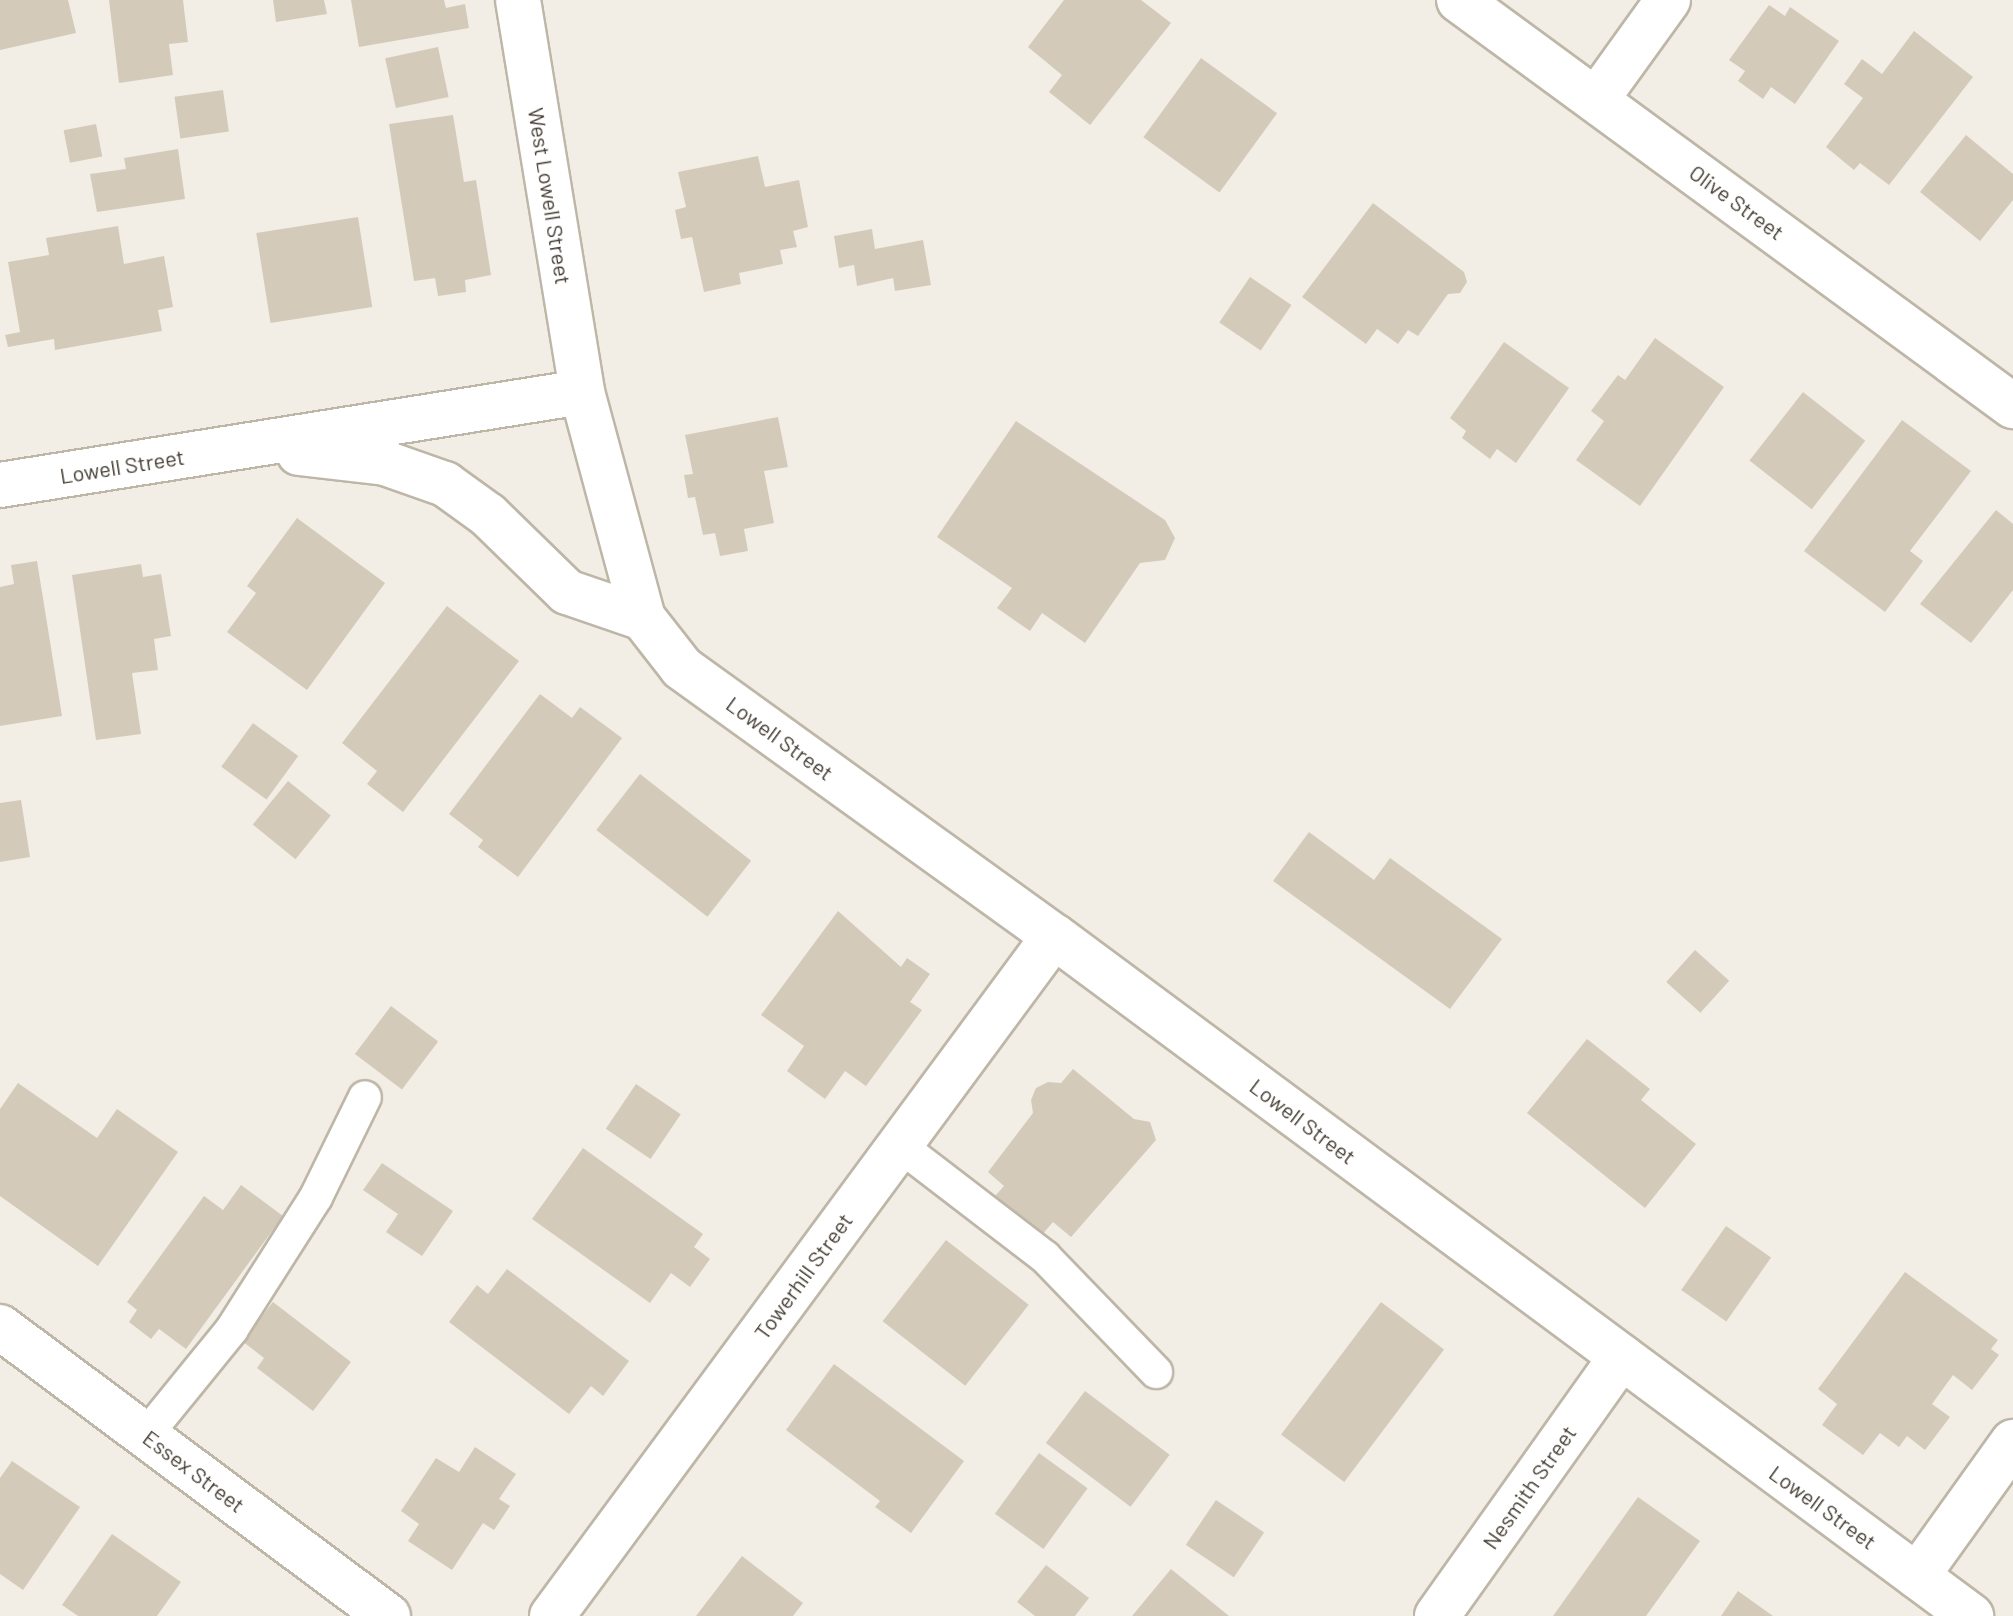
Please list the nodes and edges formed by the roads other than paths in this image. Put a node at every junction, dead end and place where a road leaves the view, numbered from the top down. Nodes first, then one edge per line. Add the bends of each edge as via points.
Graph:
1 (518, 0) edge
2 (1459, 0) edge
3 (1668, 0) edge
4 (1596, 100) junction
5 (582, 392) junction
6 (2013, 406) edge
7 (244, 447) junction
8 (0, 485) edge
9 (643, 618) junction
10 (1054, 936) junction
11 (365, 1097) dead end
12 (899, 1145) junction
13 (0, 1327) edge
14 (1621, 1357) junction
15 (1156, 1372) dead end
16 (146, 1435) junction
17 (2013, 1442) edge
18 (1917, 1576) junction
19 (388, 1616) edge
20 (552, 1616) edge
21 (1437, 1616) edge
22 (1971, 1616) edge

1 - 5 street, West Lowell Street
2 - 4 street, Olive Street
3 - 4 street
4 - 6 street, Olive Street
5 - 7 street, Lowell Street
5 - 9 street, Lowell Street
7 - 8 street, Lowell Street
7 - 9 street, Lowell Street via 385,463 445,484 488,515 567,592
9 - 10 street, Lowell Street via 682,668
10 - 12 street, Towerhill Street
10 - 14 street, Lowell Street
11 - 16 lane via 316,1197 232,1329
12 - 15 lane via 1045,1257
12 - 20 street, Towerhill Street
13 - 16 street, Essex Street
14 - 18 street, Lowell Street
14 - 21 street, Nesmith Street
16 - 19 street, Essex Street
17 - 18 street
18 - 22 street, Lowell Street

